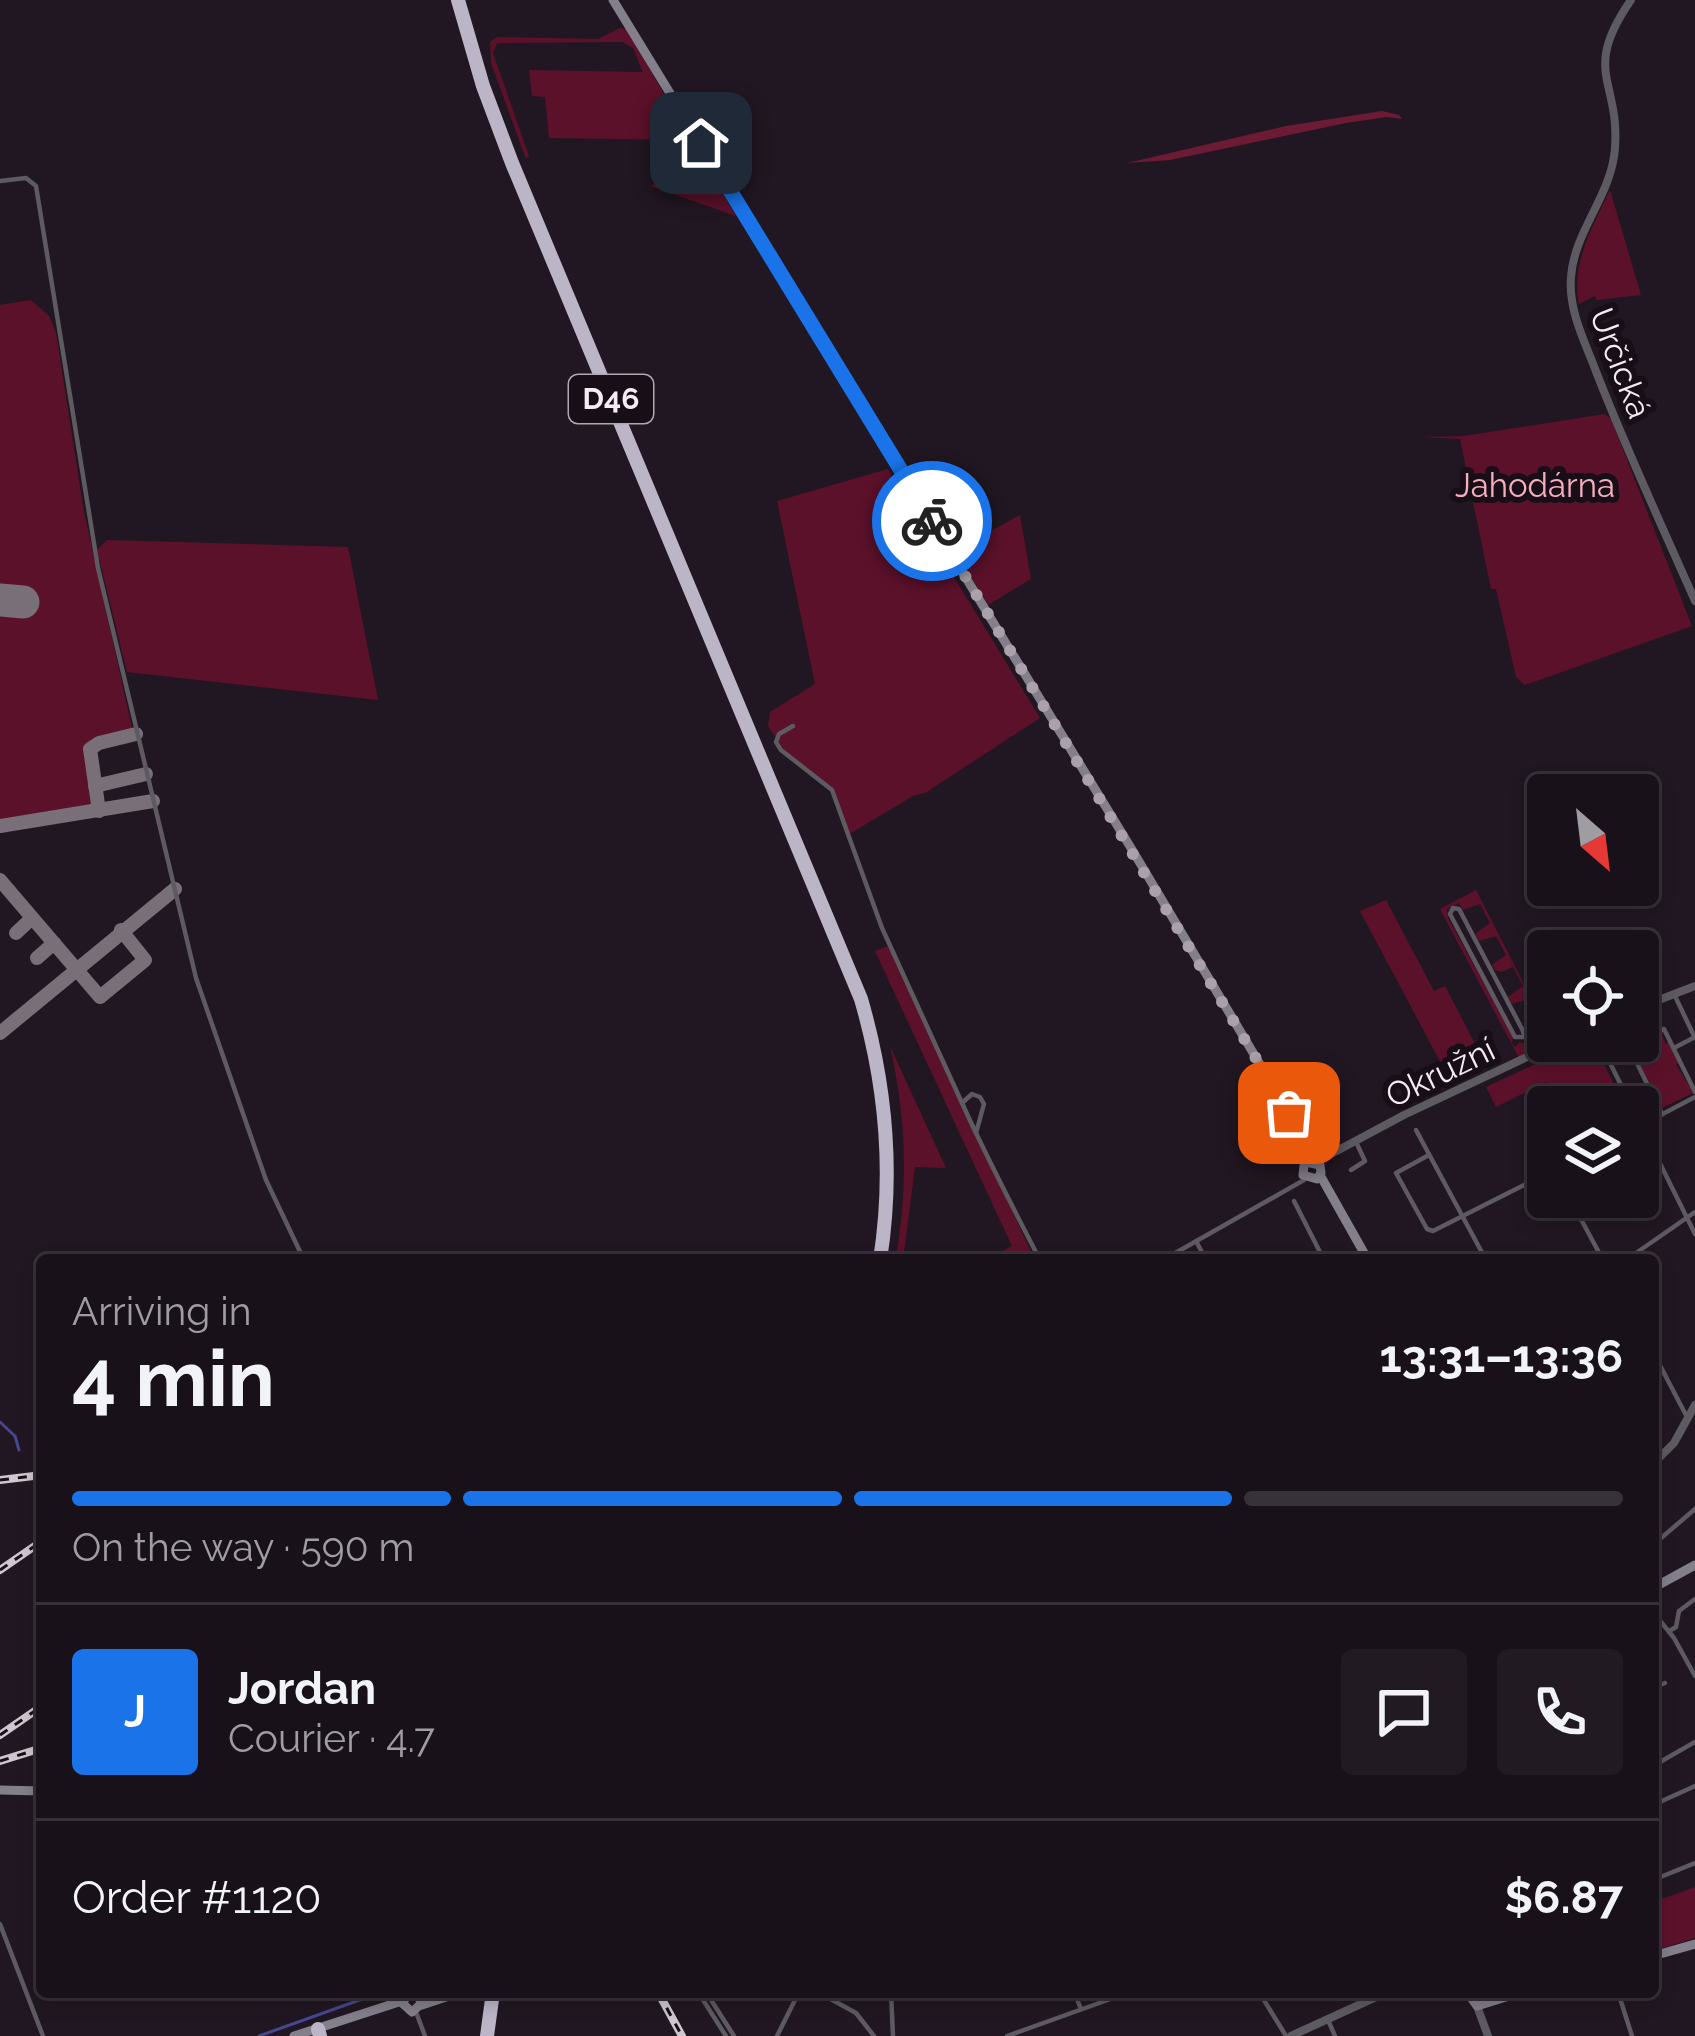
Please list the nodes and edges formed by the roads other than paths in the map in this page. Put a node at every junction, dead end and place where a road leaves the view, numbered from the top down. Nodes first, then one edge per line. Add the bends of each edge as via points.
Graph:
1 (462, 0) edge
2 (614, 0) edge
3 (1630, 0) edge
4 (0, 181) edge
5 (1695, 602) edge
6 (793, 726) dead end
7 (1493, 973) junction
8 (1484, 978) junction
9 (1695, 986) edge
10 (1673, 994) junction
11 (1659, 999) edge
12 (1659, 1029) edge
13 (1526, 1036) junction
14 (1695, 1037) edge
15 (1527, 1039) edge
16 (1674, 1048) junction
17 (1527, 1056) edge
18 (1640, 1062) edge
19 (1695, 1095) edge
20 (962, 1103) junction
21 (1662, 1114) junction
22 (1659, 1115) edge
23 (1415, 1130) dead end
24 (976, 1133) junction
25 (1356, 1142) junction
26 (1429, 1155) junction
27 (1659, 1163) edge
28 (1352, 1170) dead end
29 (1315, 1173) junction
30 (1527, 1184) edge
31 (1294, 1201) dead end
32 (1695, 1213) edge
33 (1462, 1216) junction
34 (1580, 1218) edge
35 (1687, 1218) junction
36 (1695, 1234) edge
37 (1196, 1241) junction
38 (301, 1254) edge
39 (885, 1254) edge
40 (1037, 1254) edge
41 (1173, 1254) edge
42 (1203, 1254) edge
43 (1321, 1254) edge
44 (1363, 1254) edge
45 (1483, 1254) edge
46 (1600, 1254) edge
47 (1635, 1254) edge
48 (1659, 1363) edge
49 (1695, 1405) edge
50 (1688, 1419) junction
51 (1659, 1458) edge
52 (1695, 1509) edge
53 (1659, 1540) edge
54 (1695, 1564) edge
55 (1659, 1585) edge
56 (1695, 1599) edge
57 (1659, 1617) edge
58 (1673, 1629) junction
59 (1695, 1676) edge
60 (1664, 1683) dead end
61 (1659, 1685) edge
62 (1695, 1742) edge
63 (1659, 1763) edge
64 (1695, 1786) edge
65 (0, 1790) edge
66 (36, 1791) edge
67 (1659, 1802) edge
68 (1695, 1864) edge
69 (1659, 1878) edge
70 (0, 1924) edge
71 (1695, 1944) edge
72 (1659, 1954) edge
73 (706, 1998) edge
74 (796, 1998) edge
75 (829, 1998) edge
76 (891, 1998) edge
77 (1076, 1998) edge
78 (1113, 1998) edge
79 (1262, 1998) edge
80 (1375, 1998) edge
81 (1471, 1998) edge
82 (1503, 1998) edge
83 (1620, 1998) edge
84 (412, 1999) edge
85 (487, 2001) edge
86 (1477, 2006) junction
87 (1081, 2009) junction
88 (1328, 2020) junction
89 (319, 2032) edge
90 (481, 2035) edge
91 (43, 2036) edge
92 (294, 2036) edge
93 (425, 2036) edge
94 (730, 2036) edge
95 (777, 2036) edge
96 (874, 2036) edge
97 (893, 2036) edge
98 (1007, 2036) edge
99 (1289, 2036) edge
100 (1335, 2036) edge
101 (1487, 2036) edge
102 (1632, 2036) edge

1 - 39 highway, D46 via 522,166 861,975 894,1119 894,1218
2 - 29 main road via 1131,848
3 - 5 street, Určická via 1607,39 1613,164 1574,260 1571,297
4 - 38 street via 26,178 36,186 88,521 200,991 266,1180
6 - 20 street via 777,744 832,790 882,928
7 - 8 street
7 - 8 street via 1453,908
7 - 13 street
8 - 13 street via 1515,1037
9 - 10 street
10 - 11 street
10 - 14 street
12 - 16 street
13 - 15 street
14 - 16 street
16 - 19 street
17 - 25 street, Okružní
18 - 21 street
19 - 21 street
20 - 24 street
20 - 24 street via 972,1094 983,1101
21 - 22 street
23 - 26 street
24 - 40 street
25 - 28 street via 1365,1161
25 - 29 street, Okružní
26 - 33 street
26 - 33 street via 1396,1173 1427,1229
27 - 35 street
29 - 37 street, Okružní
29 - 44 main road
30 - 33 street
31 - 43 street
32 - 35 street
33 - 45 street
34 - 46 street
35 - 36 street
35 - 47 street
37 - 41 street, Okružní
37 - 42 street
48 - 50 street
49 - 50 street
50 - 51 street
52 - 53 street
54 - 55 main road
56 - 58 street
57 - 58 street
58 - 59 street
60 - 61 street
62 - 63 street
64 - 67 street
65 - 66 main road
68 - 69 street
70 - 91 street
71 - 72 main road
73 - 94 street
74 - 95 street
75 - 96 street via 856,2013
76 - 97 street
77 - 87 street
78 - 87 street
79 - 99 street
80 - 88 street
81 - 86 main road
82 - 86 main road
83 - 102 street
84 - 89 main road
84 - 93 street
85 - 90 highway
86 - 101 street
87 - 98 street
88 - 99 street
88 - 100 street
89 - 92 main road

